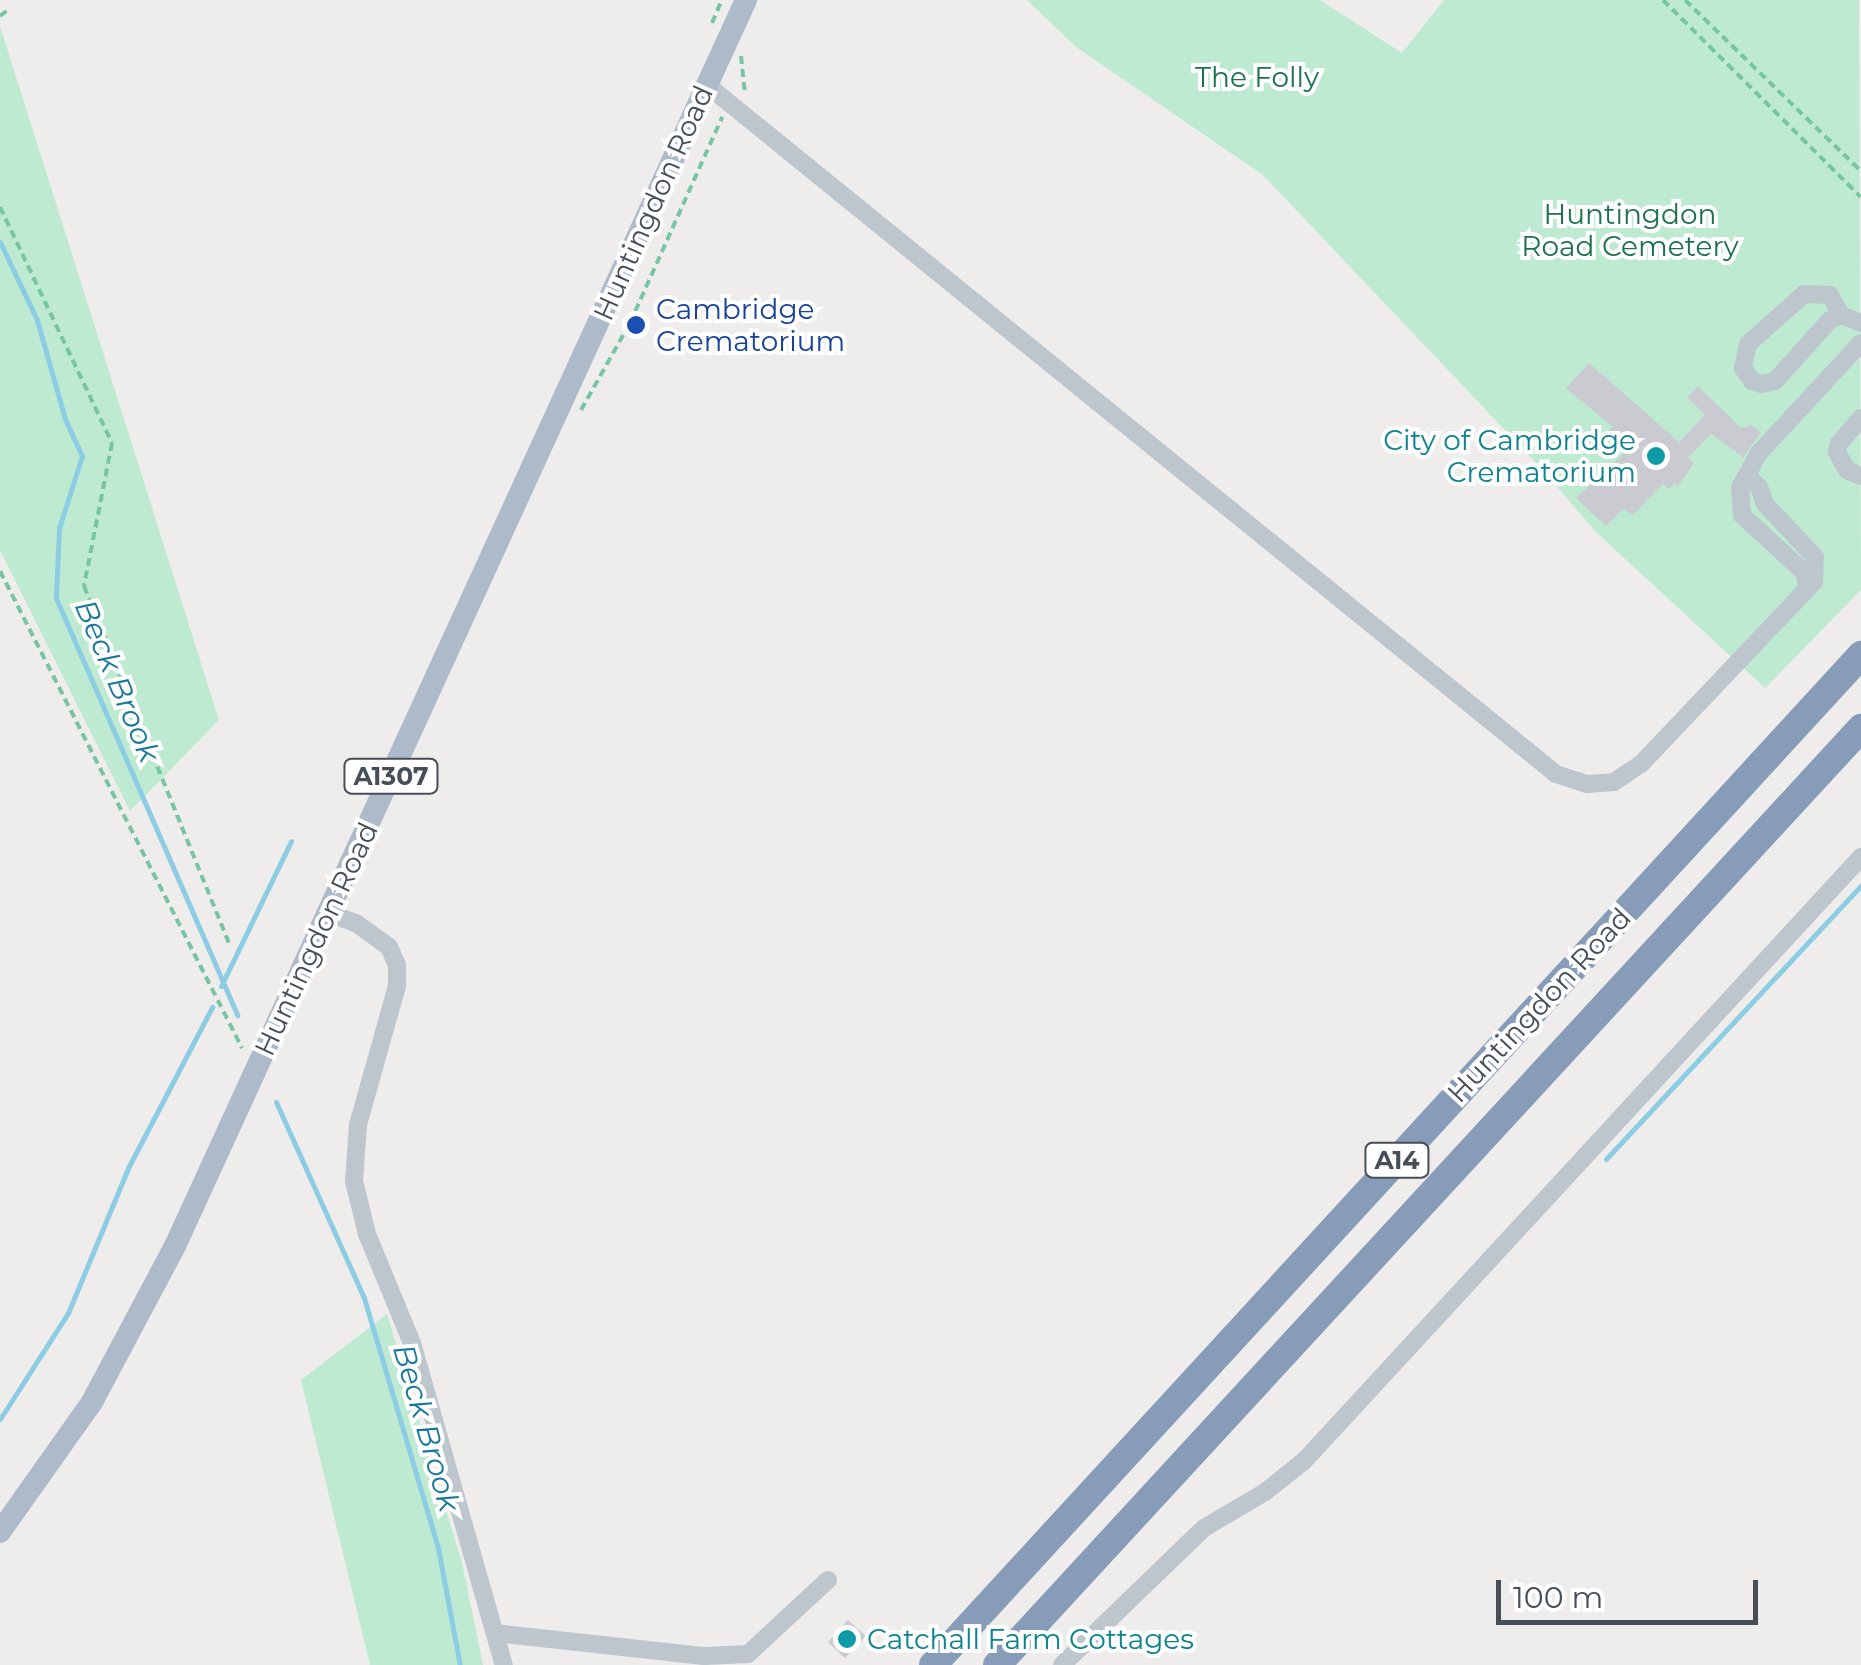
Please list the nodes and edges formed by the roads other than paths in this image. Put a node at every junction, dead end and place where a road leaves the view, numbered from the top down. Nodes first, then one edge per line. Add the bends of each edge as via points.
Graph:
1 (746, 0) edge
2 (707, 85) junction
3 (1841, 315) junction
4 (1861, 323) edge
5 (1861, 343) edge
6 (1861, 418) edge
7 (1861, 476) edge
8 (1861, 655) edge
9 (1861, 728) edge
10 (1861, 857) edge
11 (328, 913) junction
12 (0, 1532) edge
13 (828, 1580) dead end
14 (495, 1633) junction
15 (746, 1660) edge
16 (504, 1665) edge
17 (933, 1665) edge
18 (997, 1665) edge
19 (1062, 1665) edge

1 - 2 main road, Huntingdon Road / A1307
2 - 5 lane via 1556,774 1586,784 1614,782 1641,764 1807,588 1805,573 1742,515 1740,488 1759,453
2 - 11 main road, Huntingdon Road / A1307
3 - 3 lane via 1830,295 1804,294 1748,344 1743,368 1752,380 1775,381
3 - 4 lane
6 - 7 lane via 1837,452 1847,470
8 - 17 highway, Huntingdon Road / A14
9 - 18 highway, Huntingdon Road / A14
10 - 19 lane via 1304,1461 1204,1528
11 - 12 main road, Huntingdon Road / A1307 via 134,1327 92,1402
11 - 14 lane via 389,946 397,965 358,1125 354,1181 367,1234 412,1343
13 - 15 lane
14 - 15 lane
14 - 16 lane

